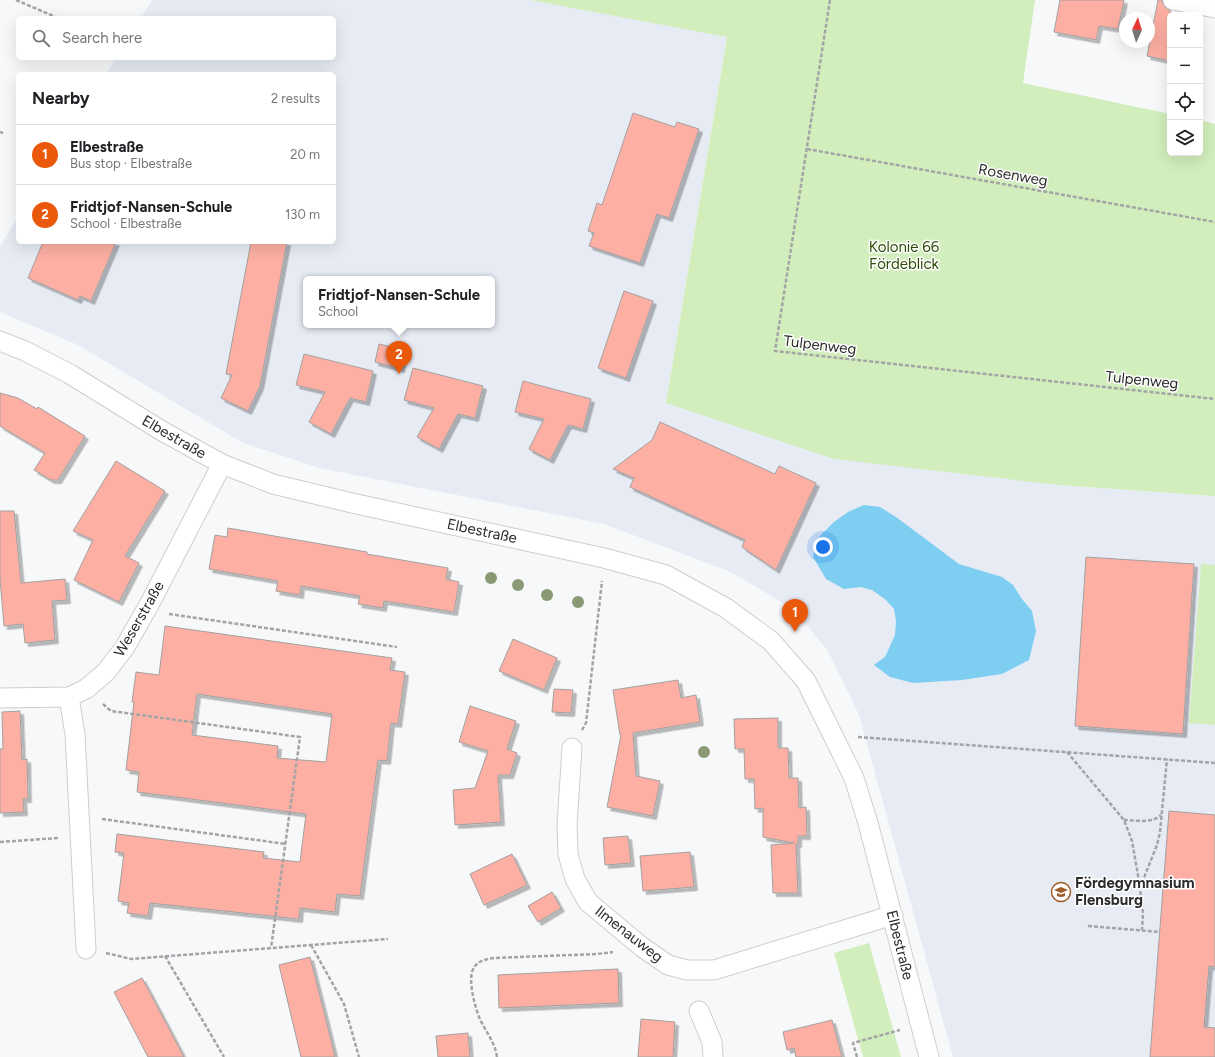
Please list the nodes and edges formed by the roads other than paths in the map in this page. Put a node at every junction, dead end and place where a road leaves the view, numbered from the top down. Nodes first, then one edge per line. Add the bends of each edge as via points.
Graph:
1 (1173, 0) edge
2 (1215, 8) edge
3 (0, 341) edge
4 (222, 464) junction
5 (69, 697) junction
6 (0, 698) edge
7 (572, 748) road end
8 (893, 915) junction
9 (86, 949) road end
10 (699, 1011) dead end
11 (713, 1057) edge
12 (928, 1057) edge

1 - 2 street
3 - 4 street, Elbestraße via 70,374 162,431
4 - 5 street, Weserstraße via 125,647 106,672 86,688
4 - 8 street, Elbestraße via 280,485 604,558 666,575 726,608 771,641 806,681 856,785
5 - 6 street, Weserstraße
5 - 9 street via 75,734
7 - 8 street, Ilmenauweg via 568,854 575,879 588,902 668,965 687,970 714,970
8 - 12 street, Elbestraße
10 - 11 street via 712,1042

